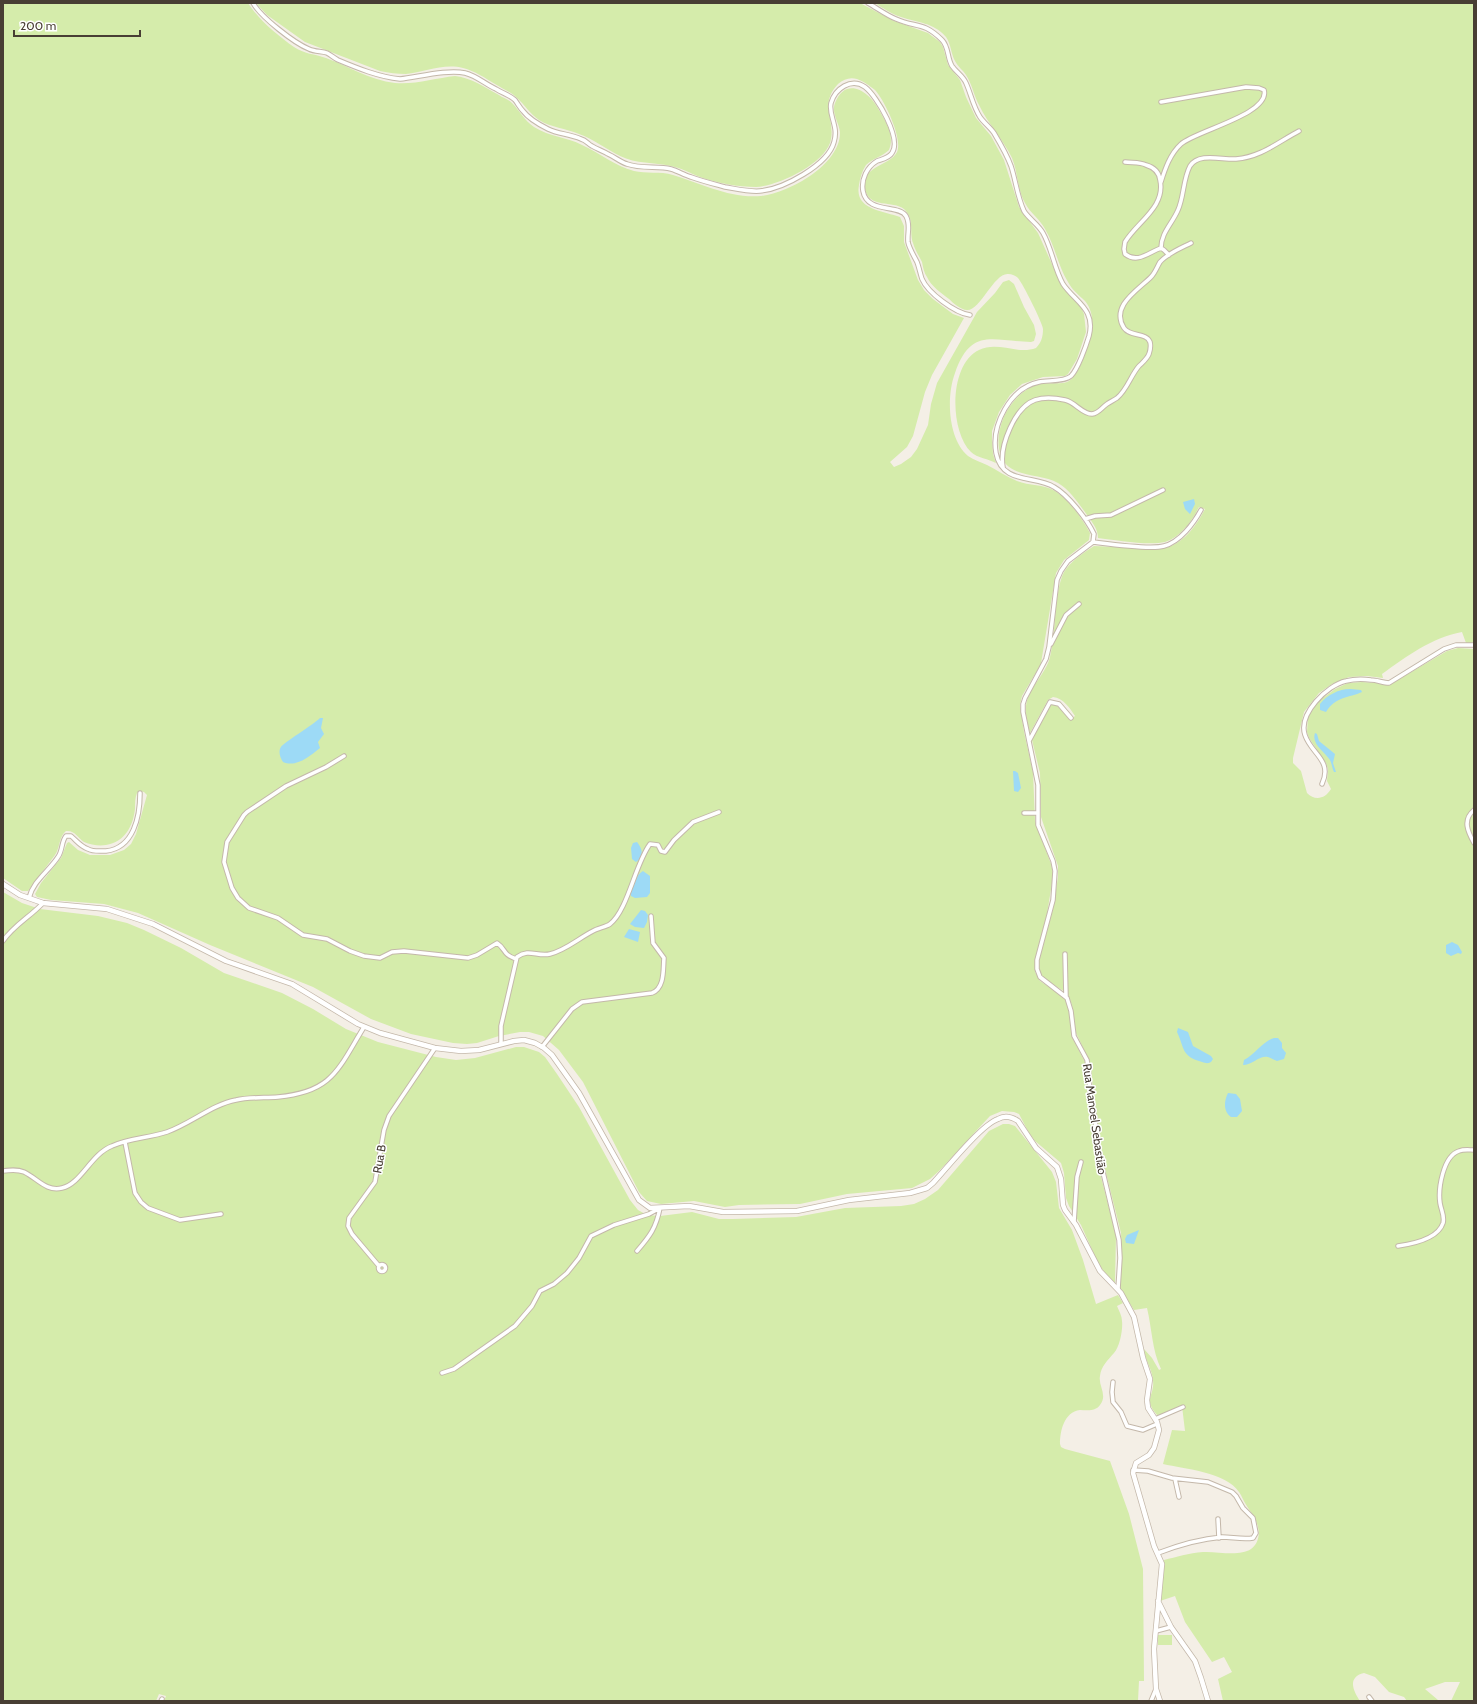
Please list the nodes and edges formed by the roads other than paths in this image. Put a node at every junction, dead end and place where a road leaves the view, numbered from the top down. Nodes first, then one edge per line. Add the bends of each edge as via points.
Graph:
1 (252, 3) edge
2 (868, 3) edge
3 (1161, 102) dead end
4 (1300, 131) dead end
5 (1125, 162) dead end
6 (1161, 182) junction
7 (1191, 243) dead end
8 (1161, 248) junction
9 (1169, 255) junction
10 (970, 315) dead end
11 (1004, 470) junction
12 (1163, 490) dead end
13 (1200, 510) dead end
14 (1085, 519) junction
15 (1093, 542) junction
16 (1079, 604) dead end
17 (1474, 645) edge
18 (1049, 647) junction
19 (1071, 718) dead end
20 (1029, 741) junction
21 (344, 756) dead end
22 (1322, 784) dead end
23 (140, 793) dead end
24 (1474, 810) edge
25 (719, 812) dead end
26 (1038, 812) junction
27 (1024, 813) dead end
28 (1474, 843) edge
29 (3, 884) edge
30 (29, 898) junction
31 (43, 902) junction
32 (651, 916) dead end
33 (3, 941) edge
34 (1065, 954) dead end
35 (516, 959) junction
36 (1067, 998) junction
37 (364, 1027) junction
38 (501, 1044) junction
39 (542, 1047) junction
40 (435, 1048) junction
41 (125, 1142) junction
42 (1474, 1150) edge
43 (1081, 1162) dead end
44 (3, 1171) edge
45 (660, 1208) junction
46 (221, 1214) dead end
47 (1074, 1223) junction
48 (1398, 1246) dead end
49 (637, 1251) dead end
50 (379, 1266) dead end
51 (1119, 1291) junction
52 (442, 1373) dead end
53 (1113, 1382) dead end
54 (1183, 1407) dead end
55 (1156, 1422) junction
56 (1133, 1470) junction
57 (1175, 1479) junction
58 (1179, 1497) dead end
59 (1218, 1519) dead end
60 (1219, 1538) junction
61 (1158, 1553) junction
62 (1158, 1601) junction
63 (1171, 1627) junction
64 (1156, 1631) junction
65 (1156, 1689) junction
66 (1369, 1697) dead end
67 (1151, 1701) edge
68 (1160, 1701) edge
69 (1208, 1701) edge
70 (1372, 1701) edge

1 - 10 street via 264,17 311,50 326,53 393,78 456,72 474,76 513,98 528,118 559,134 584,140 619,161 637,166 672,169 710,183 744,191 761,191 800,177 826,156 833,146 836,133 831,110 834,96 844,86 859,84 877,101 885,114 895,142 891,155 876,162 866,172 862,186 863,194 872,204 905,215 909,228 909,245 925,284 951,306
2 - 11 street via 895,19 928,28 943,41 951,65 966,82 980,117 993,132 1011,166 1026,213 1043,233 1060,277 1085,306 1088,314 1089,336 1074,372 1064,379 1025,386 1003,414 995,444 998,462
3 - 6 street via 1239,88 1259,88 1265,93 1260,103 1235,119 1193,136 1180,145 1170,157
4 - 8 street via 1247,158 1196,160 1189,169 1178,210 1162,237
5 - 6 street via 1149,165 1158,173
6 - 8 street via 1155,207 1127,238 1124,249 1127,256 1138,258
7 - 9 street
8 - 9 street
9 - 11 street via 1160,262 1151,278 1130,294 1122,309 1124,328 1130,334 1146,338 1150,342 1150,349 1148,356 1119,396 1094,414 1087,413 1067,400 1048,398 1033,401 1008,431 1002,452
11 - 14 street via 1024,480 1056,487
12 - 14 street via 1111,515
13 - 15 street via 1188,530 1164,547
14 - 15 street via 1094,534
15 - 18 street via 1068,561 1057,580
16 - 18 street via 1066,615
17 - 22 street via 1456,645 1444,649 1389,683 1368,679 1344,681 1317,701 1307,714 1304,728 1306,738 1325,766 1326,774
18 - 20 street via 1043,667 1023,704
19 - 20 street via 1059,704 1050,702
20 - 26 street via 1038,785
21 - 35 street via 286,786 246,812 227,842 224,856 229,882 238,898 253,910 278,918 303,935 327,939 364,956 380,958 392,952 404,951 468,958 497,943 506,955
23 - 30 street via 138,815 125,844 115,849 92,850 80,845 71,836 66,836 60,855 31,890
24 - 28 street via 1467,821
25 - 35 street via 693,822 665,852 660,851 658,845 650,844 619,913 609,925 594,930 565,948 541,954 529,952 519,955
26 - 27 street
26 - 36 street via 1038,825 1053,861 1056,880 1037,969 1043,980
29 - 30 street
30 - 31 street
31 - 33 street via 16,925
31 - 37 street via 108,910 153,924 226,961 292,984
32 - 39 street via 653,943 664,956 660,987 652,993 589,1000 577,1005
34 - 36 street, Rua Manoel Sebastião
35 - 38 street via 501,1026
36 - 51 street, Rua Manoel Sebastião via 1074,1036 1084,1052 1088,1066 1098,1151 1119,1240
37 - 40 street
37 - 41 street via 340,1068 316,1088 295,1095 236,1100 166,1132
38 - 39 street via 524,1040
38 - 40 street via 470,1051
39 - 45 street via 558,1062 579,1093 639,1200 650,1208
40 - 50 street, Rua B via 389,1116 375,1182 349,1218 348,1226 352,1234
41 - 44 street via 112,1145 98,1154 63,1188 46,1187 21,1171
41 - 46 street via 135,1193 148,1208 180,1220
42 - 48 street via 1456,1152 1444,1169 1439,1186 1444,1219 1440,1228 1425,1240
43 - 47 street via 1077,1177
45 - 47 street via 689,1206 723,1212 788,1211 849,1200 910,1194 933,1183 994,1120 1010,1117 1018,1121 1036,1148 1057,1167 1061,1179 1063,1205
45 - 49 street via 651,1235
45 - 52 street via 590,1236 579,1258 567,1273 540,1291 532,1306 515,1326 454,1369
47 - 51 street via 1100,1271
51 - 55 street via 1134,1317 1150,1379 1148,1408
53 - 55 street via 1113,1402 1127,1426 1143,1430
54 - 55 street
55 - 56 street via 1159,1434 1154,1448 1149,1455 1136,1463
56 - 57 street
56 - 61 street via 1154,1548
57 - 58 street
57 - 60 street via 1215,1484 1234,1494 1252,1517 1256,1533 1254,1538
59 - 60 street
60 - 61 street via 1181,1544
61 - 62 street via 1162,1565
62 - 63 street
62 - 64 street
63 - 64 street
63 - 69 street via 1194,1661
64 - 65 street
65 - 67 street
65 - 68 street
66 - 70 street

